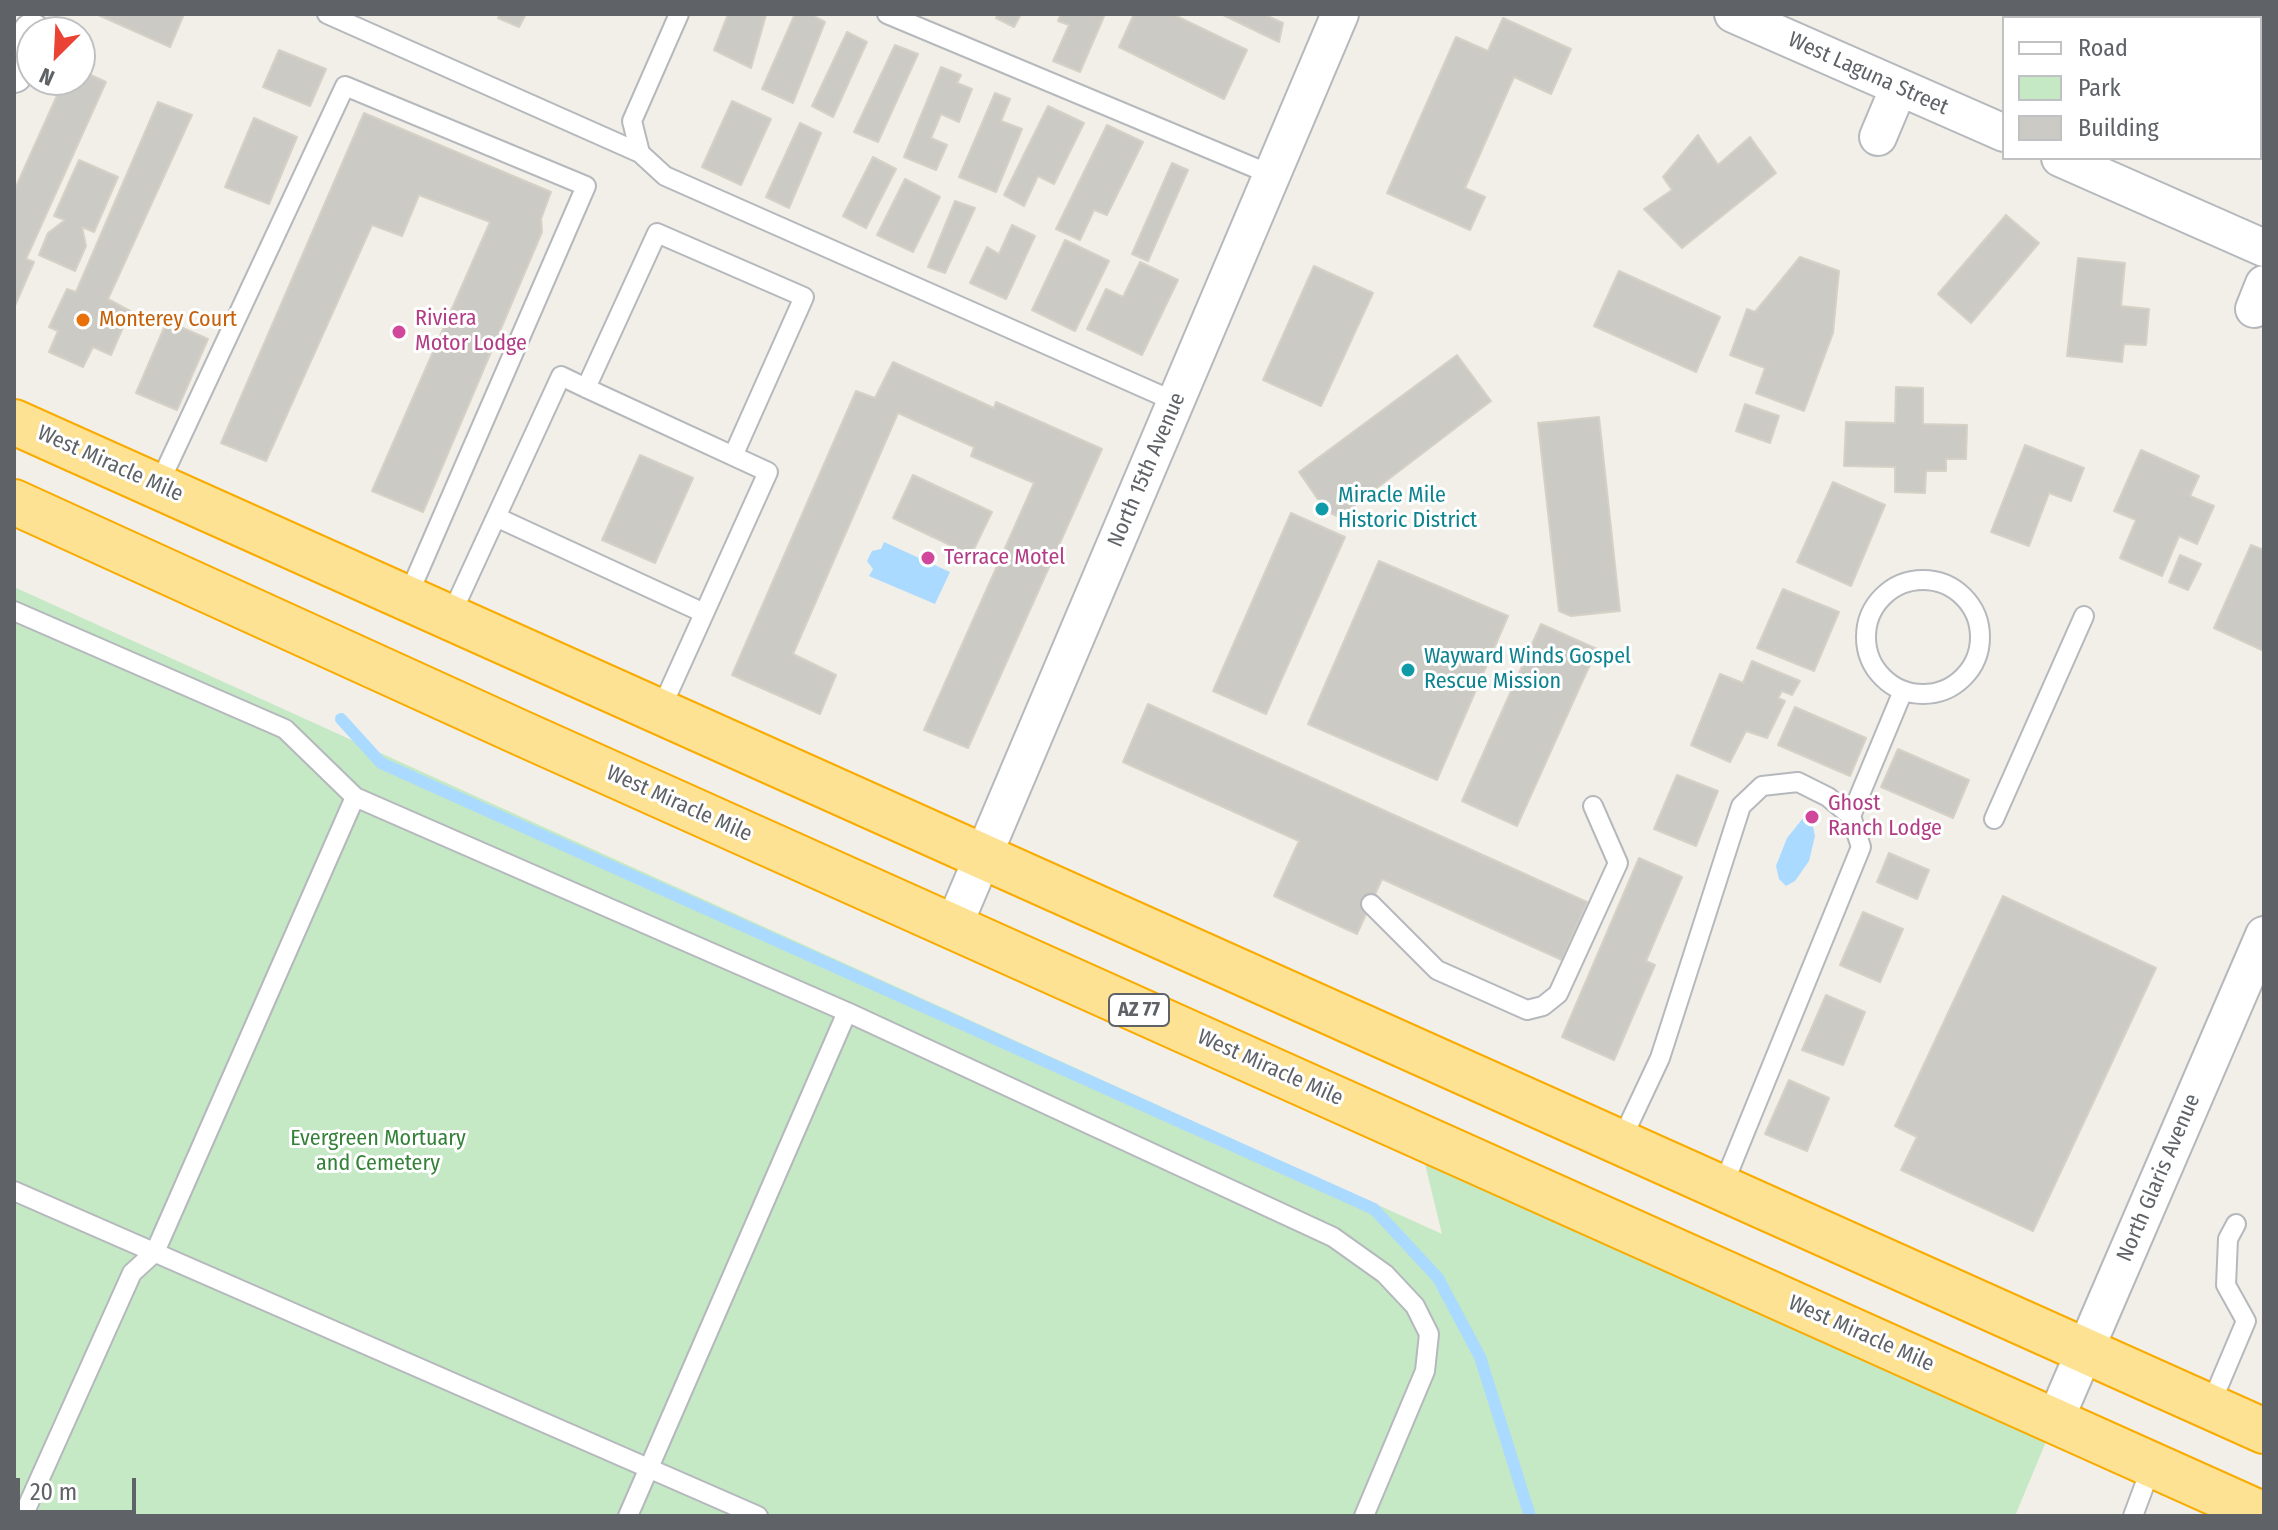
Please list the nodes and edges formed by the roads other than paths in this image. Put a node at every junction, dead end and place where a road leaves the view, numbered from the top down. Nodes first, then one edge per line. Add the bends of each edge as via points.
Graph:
1 (327, 14) edge
2 (679, 14) edge
3 (887, 14) edge
4 (1340, 14) edge
5 (1733, 14) edge
6 (1899, 87) junction
7 (2002, 132) edge
8 (1878, 137) dead end
9 (640, 153) junction
10 (2065, 160) edge
11 (1272, 175) junction
12 (2264, 248) edge
13 (586, 388) junction
14 (1176, 402) junction
15 (14, 422) edge
16 (733, 456) junction
17 (158, 486) junction
18 (14, 502) edge
19 (496, 517) junction
20 (407, 598) junction
21 (14, 611) edge
22 (704, 613) junction
23 (2084, 616) dead end
24 (450, 617) junction
25 (1903, 691) junction
26 (660, 711) junction
27 (355, 797) junction
28 (1593, 806) dead end
29 (1851, 816) junction
30 (1994, 819) dead end
31 (983, 855) junction
32 (1371, 904) dead end
33 (953, 927) junction
34 (2264, 935) edge
35 (847, 1012) junction
36 (1620, 1143) junction
37 (1722, 1188) junction
38 (14, 1191) edge
39 (2236, 1224) dead end
40 (155, 1252) junction
41 (2246, 1321) junction
42 (2264, 1329) edge
43 (2086, 1351) junction
44 (2210, 1406) junction
45 (2055, 1420) junction
46 (2264, 1431) edge
47 (2152, 1465) junction
48 (649, 1467) junction
49 (2264, 1515) edge
50 (23, 1516) edge
51 (628, 1516) edge
52 (758, 1516) edge
53 (1364, 1516) edge
54 (2133, 1516) edge

1 - 9 lane
2 - 9 lane via 632,121
3 - 11 lane
4 - 11 street, North 15th Avenue
5 - 6 street, West Laguna Street
6 - 7 street, West Laguna Street
6 - 8 street
9 - 14 lane via 665,176
10 - 12 street
11 - 14 street, North 15th Avenue
13 - 16 lane
13 - 16 lane via 657,233 804,297
13 - 19 lane via 561,376
14 - 31 street, North 15th Avenue
15 - 17 highway, West Miracle Mile
16 - 22 lane via 768,472
17 - 20 highway, West Miracle Mile
17 - 20 lane via 345,86 586,186
18 - 33 highway, West Miracle Mile / AZ 77
19 - 22 lane
19 - 24 lane
20 - 24 highway, West Miracle Mile
21 - 27 lane via 285,729
22 - 26 lane
23 - 30 lane
24 - 26 highway, West Miracle Mile
25 - 25 lane via 1874,667 1866,649 1866,629 1884,595 1900,584 1938,582 1956,590 1978,619 1978,655 1970,671 1940,692
25 - 29 lane
26 - 31 highway, West Miracle Mile
27 - 35 lane
27 - 40 lane
28 - 32 lane via 1618,863 1558,994 1543,1006 1527,1010 1437,970
29 - 36 lane via 1798,782 1762,786 1741,806 1660,1058
29 - 37 lane via 1861,847
31 - 33 street, North 15th Avenue
31 - 36 highway, West Miracle Mile
33 - 45 highway, West Miracle Mile / AZ 77
34 - 43 street, North Glaris Avenue
35 - 48 lane
35 - 53 lane via 1333,1237 1385,1274 1415,1306 1429,1334 1428,1346 1425,1371
36 - 37 highway, West Miracle Mile
37 - 43 highway, West Miracle Mile
38 - 40 lane
39 - 41 lane via 2228,1239 2226,1285
40 - 48 lane
40 - 50 lane via 132,1273
41 - 42 lane
41 - 44 lane
43 - 44 highway, West Miracle Mile
43 - 45 street, North Glaris Avenue
44 - 46 highway, West Miracle Mile
45 - 47 highway, West Miracle Mile / AZ 77
47 - 49 highway, West Miracle Mile / AZ 77
47 - 54 lane
48 - 51 lane
48 - 52 lane

